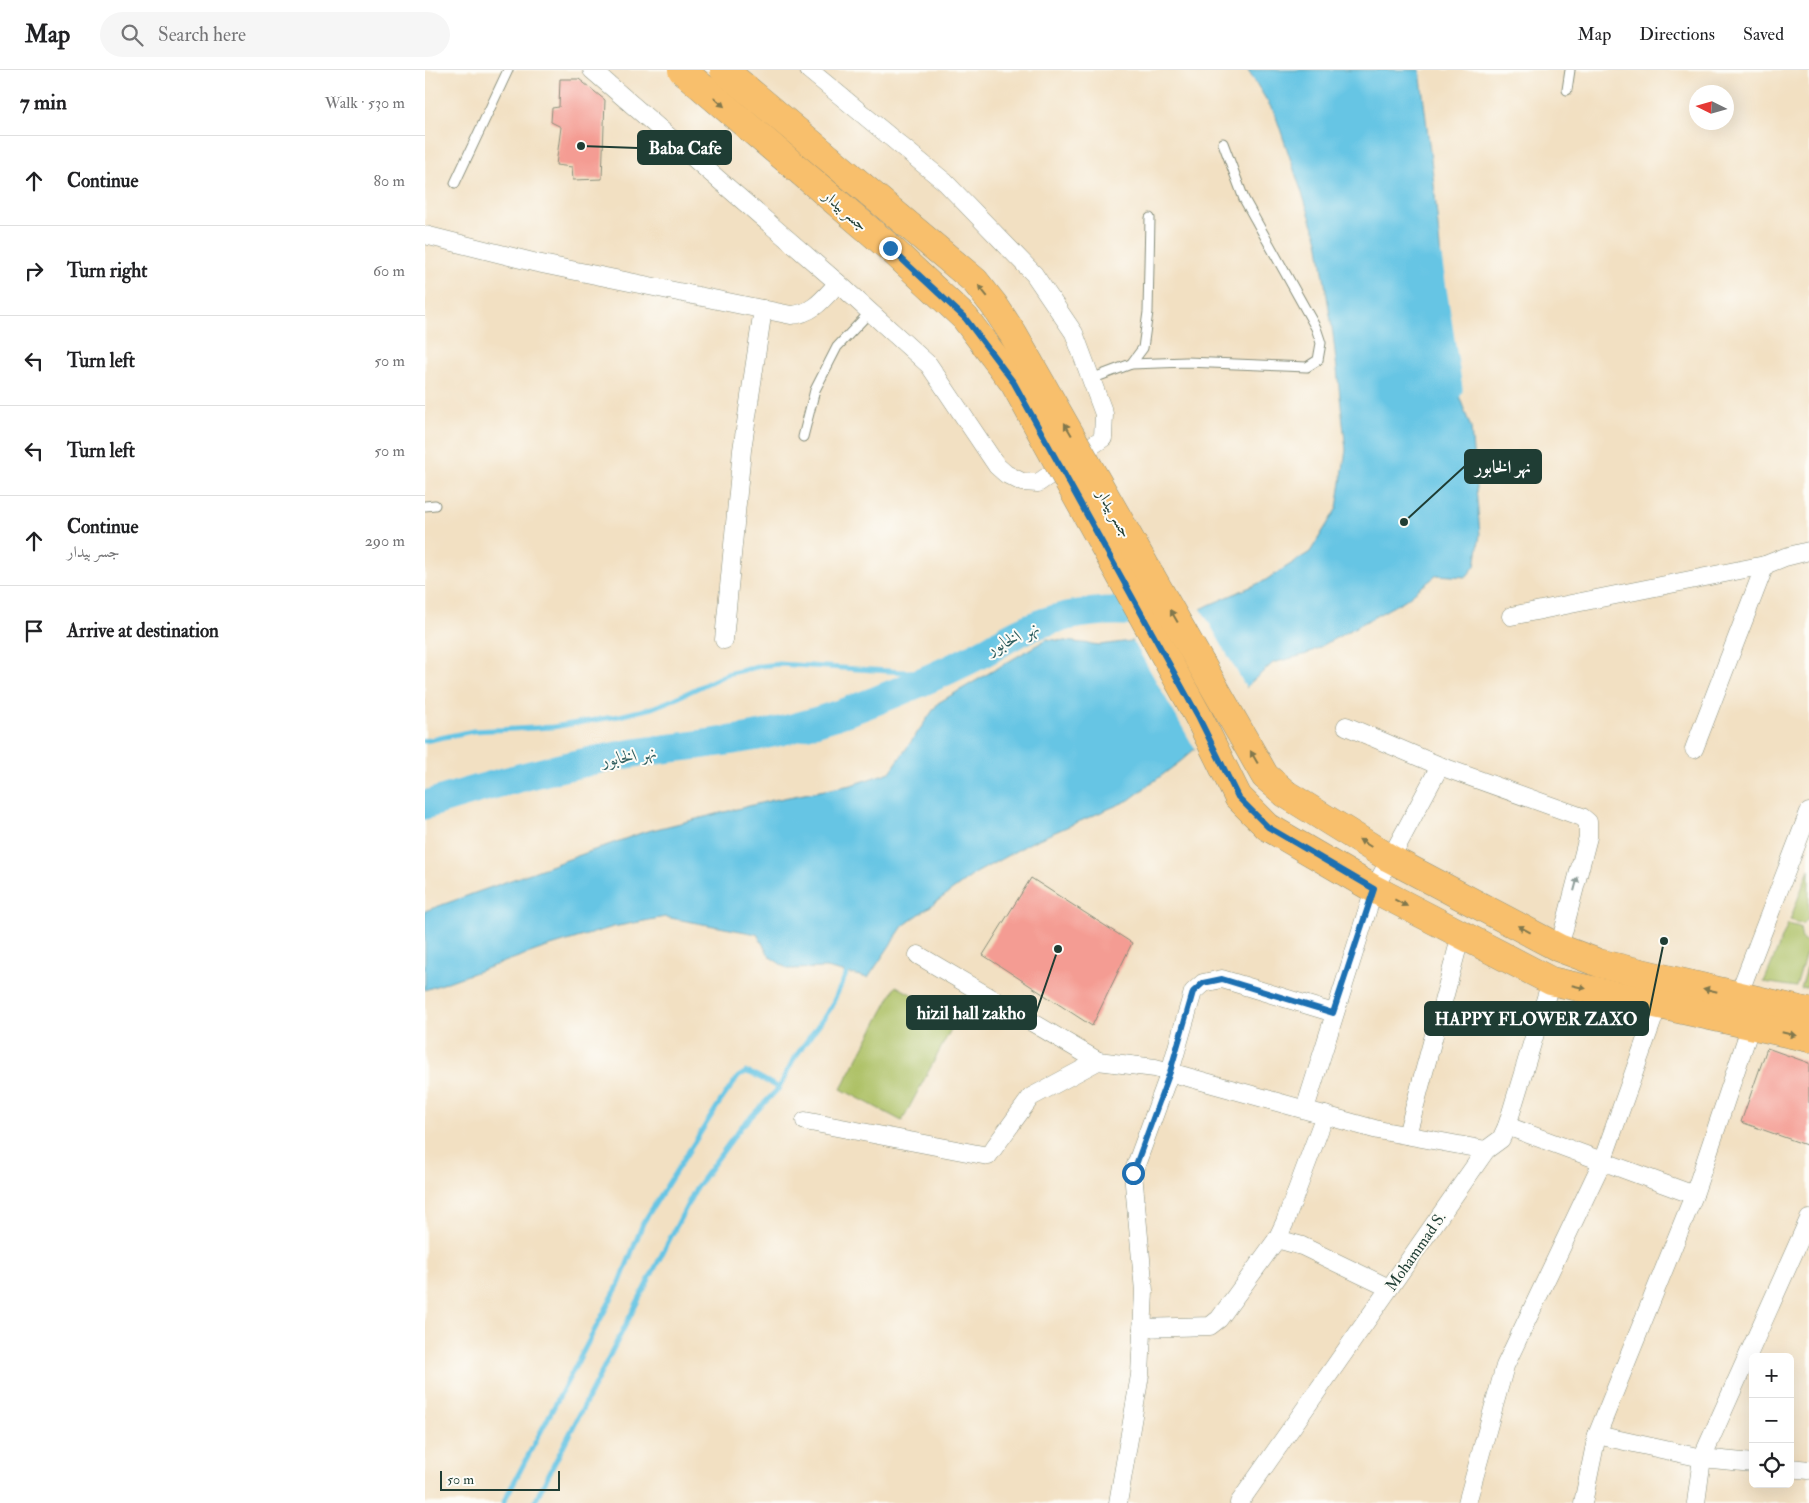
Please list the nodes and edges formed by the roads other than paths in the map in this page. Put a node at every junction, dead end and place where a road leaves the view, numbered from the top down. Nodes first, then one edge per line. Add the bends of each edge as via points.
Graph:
1 (508, 70) edge
2 (592, 70) edge
3 (682, 70) edge
4 (724, 70) edge
5 (809, 70) edge
6 (1570, 70) edge
7 (1567, 90) dead end
8 (1223, 144) dead end
9 (455, 183) dead end
10 (1150, 218) dead end
11 (425, 235) edge
12 (838, 283) junction
13 (763, 309) junction
14 (870, 312) junction
15 (1131, 364) junction
16 (1091, 378) junction
17 (803, 437) dead end
18 (435, 505) dead end
19 (425, 506) edge
20 (1809, 551) edge
21 (1765, 565) junction
22 (1511, 616) dead end
23 (724, 640) dead end
24 (1346, 726) dead end
25 (1694, 749) dead end
26 (1440, 766) junction
27 (1809, 812) edge
28 (1389, 858) junction
29 (1374, 889) junction
30 (1461, 935) junction
31 (1559, 948) junction
32 (918, 955) dead end
33 (1551, 981) junction
34 (1809, 993) edge
35 (1738, 996) junction
36 (1658, 1005) junction
37 (1809, 1012) edge
38 (1333, 1013) junction
39 (1751, 1025) junction
40 (1809, 1038) edge
41 (1098, 1061) junction
42 (1170, 1072) junction
43 (1305, 1110) junction
44 (1325, 1115) junction
45 (805, 1121) dead end
46 (1507, 1126) junction
47 (1407, 1135) junction
48 (1486, 1150) junction
49 (1602, 1162) junction
50 (1694, 1195) junction
51 (1809, 1220) edge
52 (1277, 1240) junction
53 (1389, 1288) junction
54 (1142, 1328) junction
55 (1597, 1435) junction
56 (1702, 1458) junction
57 (1749, 1463) edge
58 (1794, 1468) edge
59 (1809, 1470) edge
60 (1118, 1503) edge
61 (1239, 1503) edge
62 (1467, 1503) edge
63 (1583, 1503) edge
64 (1696, 1503) edge

1 - 9 lane
2 - 12 street
3 -> 29 main road, جسر بيدار, bridge via 890,248 965,318 1014,383 1198,716 1238,797 1268,827
28 -> 4 main road, جسر بيدار, bridge via 1285,794 1265,776 1018,342 975,281
5 - 16 street via 945,182 1034,274 1074,333
6 - 7 lane
8 - 15 lane via 1244,199 1316,328 1321,343 1318,360 1307,366 1187,362
10 - 15 lane via 1147,321 1143,348
11 - 13 street via 537,263
12 - 13 street via 807,312 791,314
12 - 14 street
13 - 23 street via 742,450
14 - 16 street via 929,365 997,466 1022,482 1038,483 1103,438 1104,414
14 - 17 lane via 837,347 815,390
15 - 16 lane
18 - 19 lane
20 - 21 street
21 - 22 street
21 - 25 street
24 - 26 street
26 - 28 street
31 -> 26 street via 1588,837 1588,822 1582,816
27 - 35 street
28 - 29 street
31 -> 28 main road, جسر بيدار
29 -> 30 main road, جسر بيدار
29 - 38 street
30 - 33 main road, جسر بيدار
30 - 47 street
35 -> 31 main road, جسر بيدار via 1599,963
32 - 41 street
33 -> 36 main road, جسر بيدار
33 - 46 street, Mohammad S.
34 - 35 main road
35 - 37 main road
36 - 39 main road, جسر بيدار
36 - 49 street
38 - 42 street via 1222,979 1203,983 1193,992
38 - 43 street
39 -> 40 main road, جسر بيدار
39 - 50 street
41 - 42 street
41 - 45 street via 1031,1097 987,1156
42 - 43 street
42 - 54 street via 1133,1173 1144,1291
43 - 44 street
44 - 47 street
44 - 52 street
46 - 48 street, Mohammad S. via 1501,1139
46 - 49 street
47 - 48 street
48 - 53 street, Mohammad S.
49 - 50 street
49 - 62 street via 1505,1366
50 - 55 street
51 - 56 street
52 - 53 street via 1302,1246
52 - 54 street via 1219,1320 1210,1326
53 - 61 street, Mohammad S.
54 - 60 street via 1140,1375
55 - 56 street
55 - 63 street
56 - 57 street
56 - 64 street
58 - 59 street

